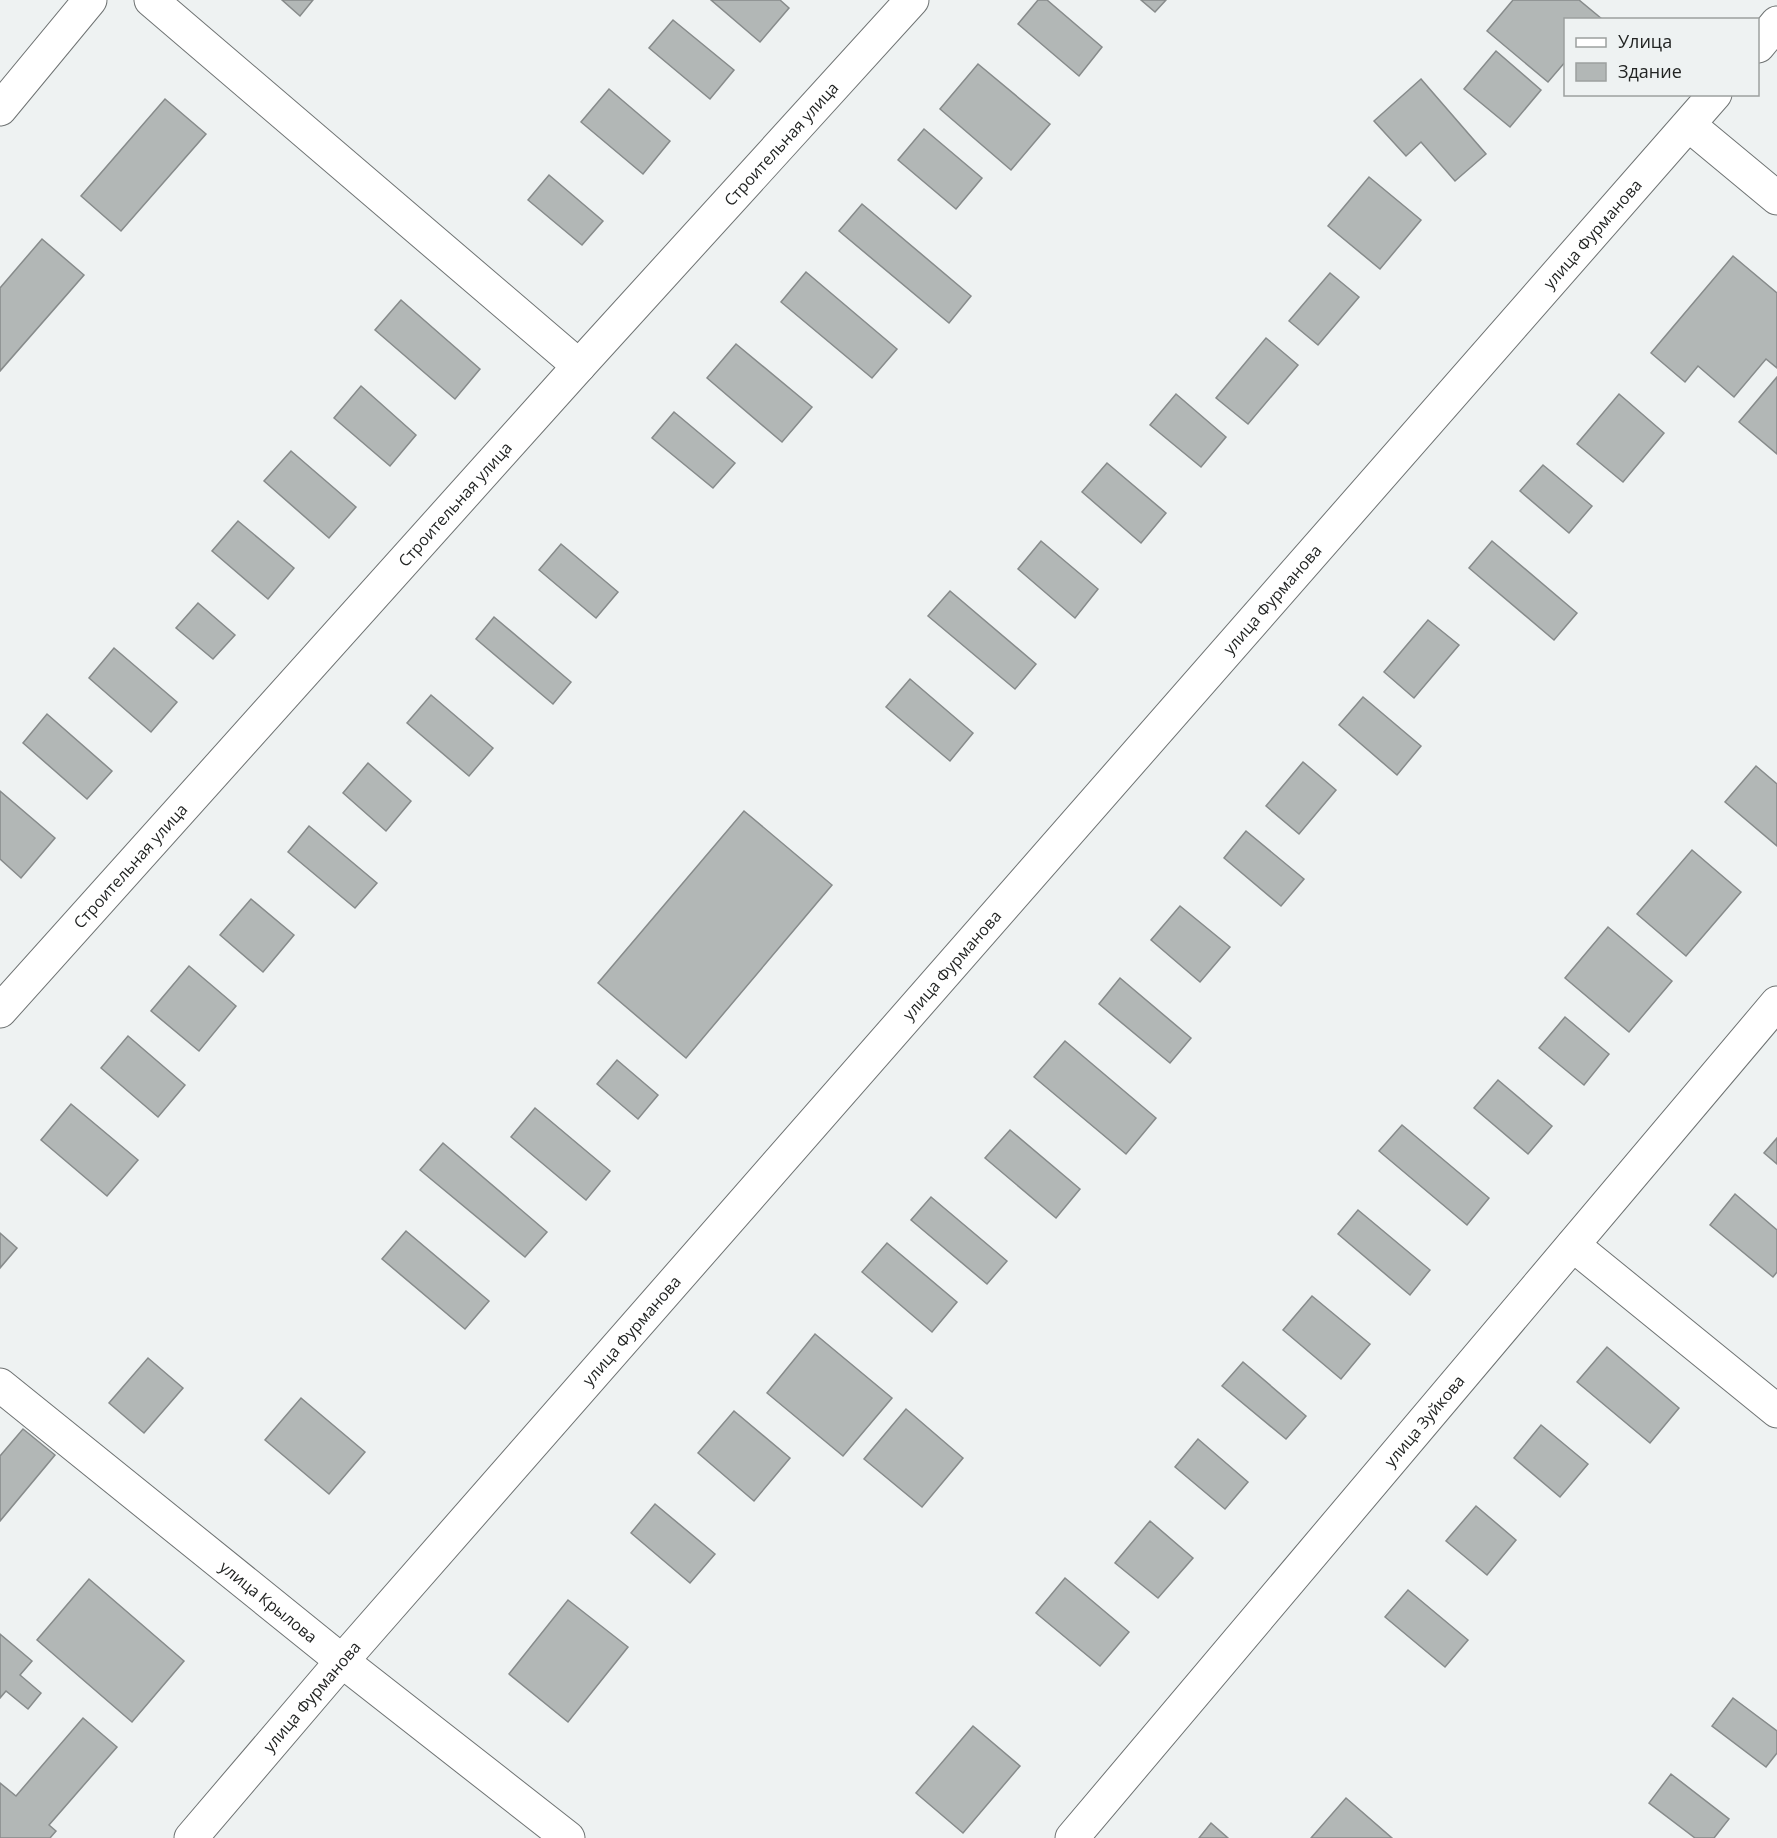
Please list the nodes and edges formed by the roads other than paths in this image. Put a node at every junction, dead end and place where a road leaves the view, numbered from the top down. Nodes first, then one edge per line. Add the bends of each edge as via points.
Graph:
1 (90, 0) edge
2 (151, 0) edge
3 (912, 0) edge
4 (1777, 23) edge
5 (1759, 45) edge
6 (1713, 96) edge
7 (0, 109) edge
8 (1689, 124) junction
9 (1777, 198) edge
10 (579, 366) junction
11 (1777, 1003) edge
12 (0, 1011) edge
13 (1573, 1245) junction
14 (0, 1385) edge
15 (1777, 1411) edge
16 (342, 1661) junction
17 (191, 1838) edge
18 (568, 1838) edge
19 (1072, 1838) edge

1 - 7 street
2 - 10 street
3 - 10 street, Строительная улица
4 - 5 street
6 - 8 street, улица Фурманова
8 - 9 street
8 - 16 street, улица Фурманова
10 - 12 street, Строительная улица
11 - 13 street, улица Зуйкова
13 - 15 street
13 - 19 street, улица Зуйкова
14 - 16 street, улица Крылова
16 - 17 street, улица Фурманова
16 - 18 street, улица Крылова

